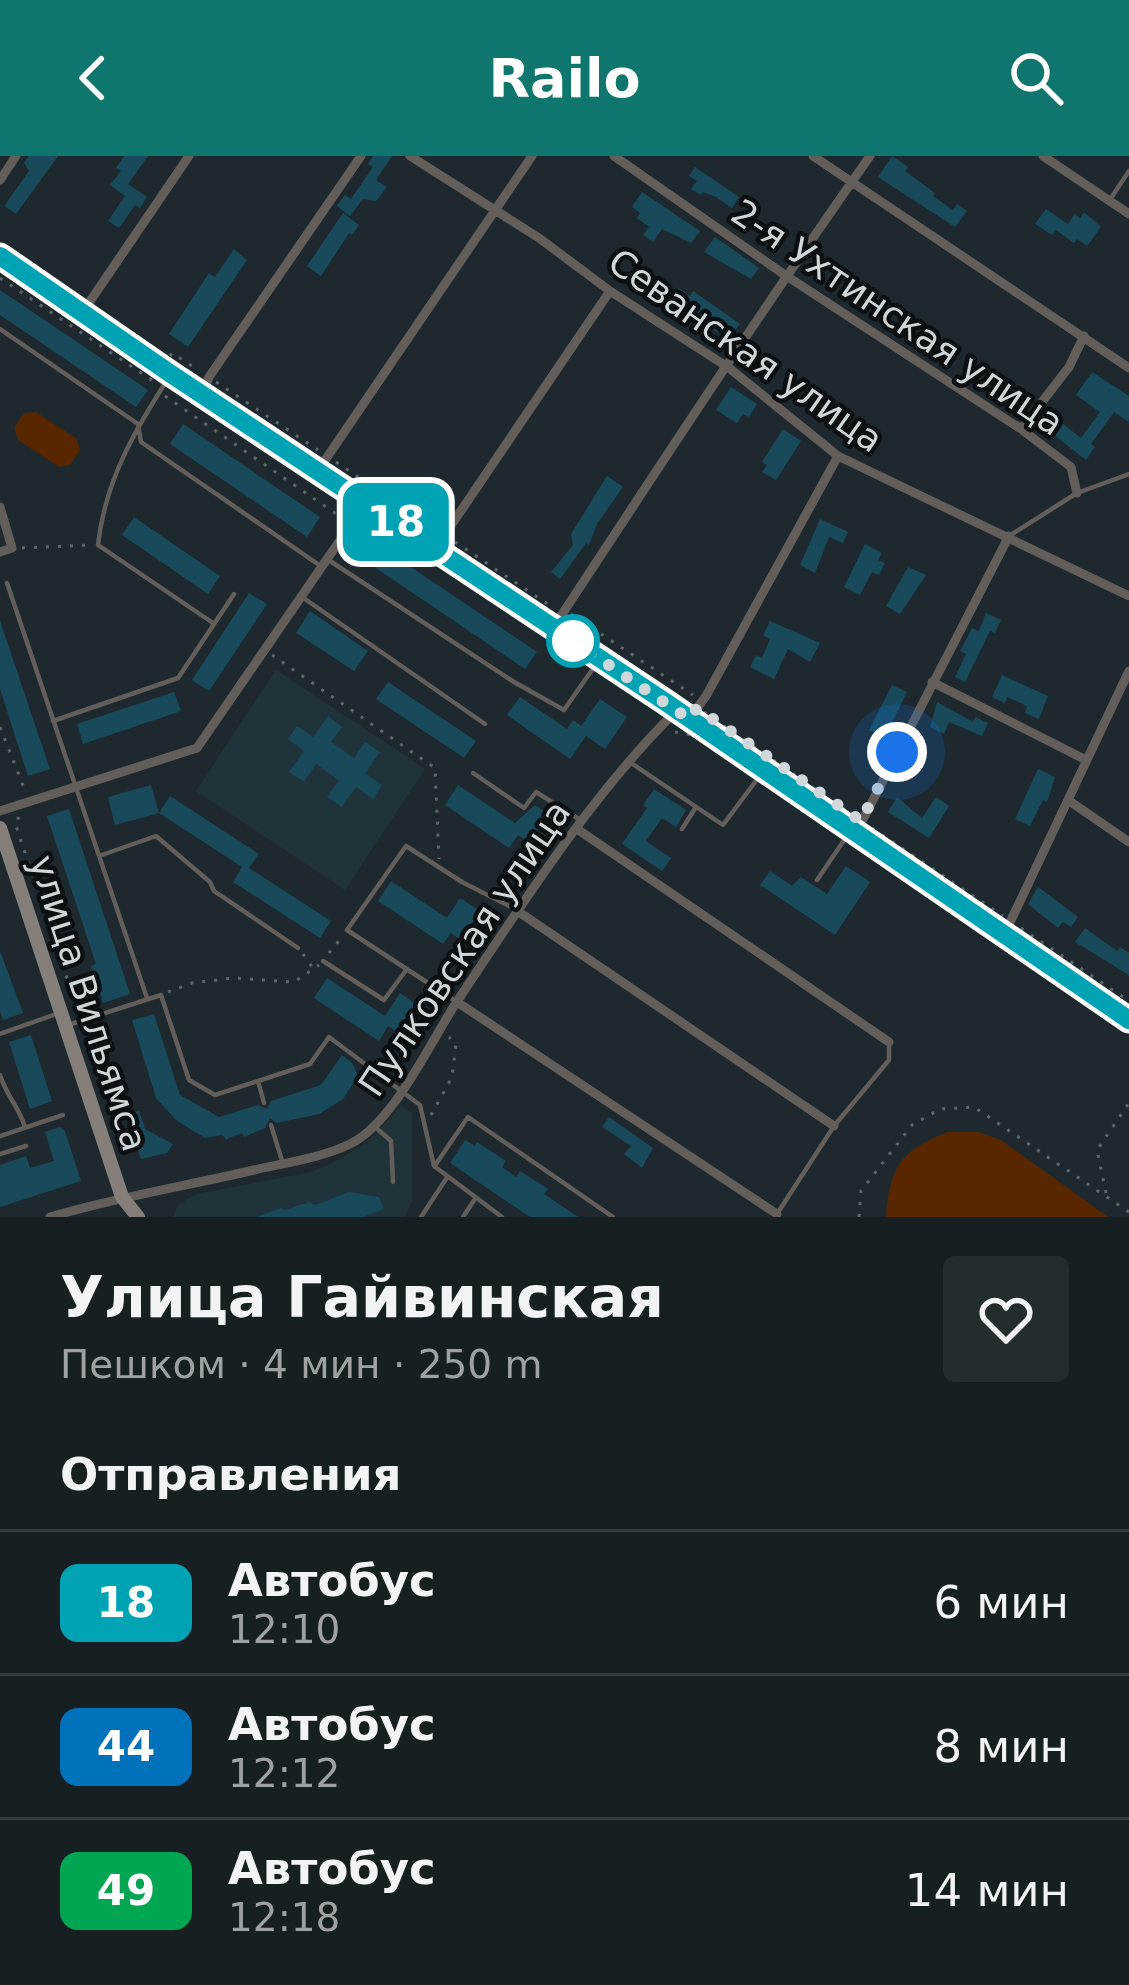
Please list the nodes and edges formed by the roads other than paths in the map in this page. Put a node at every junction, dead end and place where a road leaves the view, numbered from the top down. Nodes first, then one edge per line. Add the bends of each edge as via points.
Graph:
1 (16, 156) edge
2 (189, 156) edge
3 (361, 156) edge
4 (410, 156) edge
5 (532, 156) edge
6 (614, 156) edge
7 (813, 156) edge
8 (870, 156) edge
9 (1043, 156) edge
10 (1129, 170) edge
11 (0, 180) edge
12 (852, 182) junction
13 (1109, 200) junction
14 (496, 210) junction
15 (1129, 214) edge
16 (0, 256) edge
17 (785, 275) junction
18 (610, 291) junction
19 (82, 313) junction
20 (0, 329) edge
21 (1084, 336) junction
22 (729, 368) junction
23 (1129, 368) edge
24 (171, 374) junction
25 (202, 394) junction
26 (138, 424) junction
27 (1022, 429) junction
28 (838, 456) junction
29 (317, 472) junction
30 (1129, 474) edge
31 (1077, 493) junction
32 (365, 503) junction
33 (0, 507) edge
34 (1010, 536) junction
35 (435, 549) junction
36 (0, 552) edge
37 (325, 563) junction
38 (7, 583) dead end
39 (234, 594) dead end
40 (1129, 596) edge
41 (301, 597) junction
42 (213, 623) junction
43 (553, 628) junction
44 (599, 660) junction
45 (1129, 670) edge
46 (932, 682) junction
47 (1126, 684) edge
48 (677, 710) junction
49 (689, 719) junction
50 (53, 721) junction
51 (485, 724) dead end
52 (1084, 759) junction
53 (628, 762) junction
54 (764, 770) junction
55 (473, 773) dead end
56 (75, 787) junction
57 (1068, 800) junction
58 (696, 808) junction
59 (0, 811) edge
60 (579, 825) junction
61 (0, 828) edge
62 (682, 829) dead end
63 (853, 832) junction
64 (1129, 842) edge
65 (99, 856) junction
66 (8, 880) edge
67 (817, 880) dead end
68 (519, 912) junction
69 (1004, 935) junction
70 (298, 948) road end
71 (323, 961) road end
72 (407, 969) junction
73 (147, 999) junction
74 (457, 1002) junction
75 (61, 1020) junction
76 (1129, 1020) edge
77 (0, 1034) edge
78 (890, 1042) joint
79 (0, 1075) edge
80 (258, 1081) junction
81 (401, 1090) junction
82 (3, 1094) edge
83 (264, 1103) dead end
84 (63, 1115) dead end
85 (271, 1125) dead end
86 (374, 1126) junction
87 (834, 1126) junction
88 (25, 1128) junction
89 (0, 1136) edge
90 (26, 1146) dead end
91 (0, 1154) edge
92 (283, 1164) junction
93 (434, 1166) junction
94 (446, 1179) junction
95 (393, 1182) dead end
96 (122, 1197) junction
97 (475, 1199) junction
98 (777, 1214) edge
99 (50, 1217) edge
100 (138, 1217) edge
101 (421, 1217) edge
102 (463, 1217) edge
103 (502, 1217) edge
104 (614, 1217) edge

1 - 11 street
2 - 19 street
3 - 25 street
4 - 14 street, Севанская улица
5 - 14 street
6 - 17 street, 2-я Ухтинская улица
7 - 12 street
8 - 12 street
9 - 13 street
10 - 13 lane
12 - 17 street
12 - 21 street
13 - 15 street
14 - 18 street, Севанская улица
14 - 29 street
16 - 19 street
17 - 22 street
17 - 27 street, 2-я Ухтинская улица
18 - 22 street, Севанская улица
18 - 35 street
19 - 24 street
20 - 26 lane
21 - 23 street
21 - 27 street
22 - 28 street, Севанская улица
22 - 43 street
24 - 25 street
24 - 26 lane
25 - 29 street
26 - 37 lane via 141,442
26 - 42 lane via 116,469 98,545
27 - 31 street, 2-я Ухтинская улица via 1071,467
28 - 34 street, Севанская улица
28 - 49 street
29 - 32 street
30 - 31 lane
31 - 34 lane
32 - 35 street
32 - 37 street
33 - 36 street via 12,548
34 - 40 street, Севанская улица
34 - 46 street
35 - 43 street
37 - 41 street
37 - 44 lane via 564,710
38 - 50 lane
39 - 42 lane
41 - 51 lane
41 - 56 street via 197,748
42 - 50 lane via 178,678
43 - 44 street
44 - 48 street
45 - 47 street
46 - 52 street
46 - 63 street
47 - 52 street
48 - 49 street
48 - 53 street, Пулковская улица
49 - 54 street
50 - 56 lane
52 - 57 street
53 - 58 lane
53 - 60 street, Пулковская улица
54 - 58 lane via 726,824
54 - 63 street
55 - 60 lane via 524,808 536,792
56 - 59 street
56 - 65 lane
57 - 64 street
57 - 69 street
58 - 62 lane
60 - 68 street, Пулковская улица
60 - 78 street
61 - 66 street, улица Вильямса
63 - 67 lane
63 - 69 street
65 - 70 lane via 157,836 214,891
65 - 73 lane
66 - 75 street, улица Вильямса
68 - 72 lane via 406,846 347,930
68 - 74 street, Пулковская улица
68 - 87 street
69 - 76 street
71 - 72 lane via 384,1000
72 - 74 lane
73 - 75 lane
73 - 80 lane via 161,995 190,1080 215,1095
74 - 81 street, Пулковская улица
74 - 98 street
75 - 77 lane
75 - 96 street, улица Вильямса
78 - 87 lane via 889,1060
79 - 82 lane
80 - 81 lane via 310,1064 329,1037
80 - 83 lane
81 - 86 street, Пулковская улица
81 - 93 lane via 420,1105
82 - 88 lane
84 - 88 lane
85 - 92 lane
86 - 92 street, Пулковская улица via 354,1143
86 - 95 lane via 391,1141
87 - 98 lane
88 - 89 lane
90 - 91 lane
92 - 96 street, Пулковская улица
93 - 94 lane
93 - 104 lane via 468,1117
94 - 97 lane
94 - 101 lane
96 - 99 street, Пулковская улица
96 - 100 street, улица Вильямса
97 - 102 lane
97 - 103 lane

